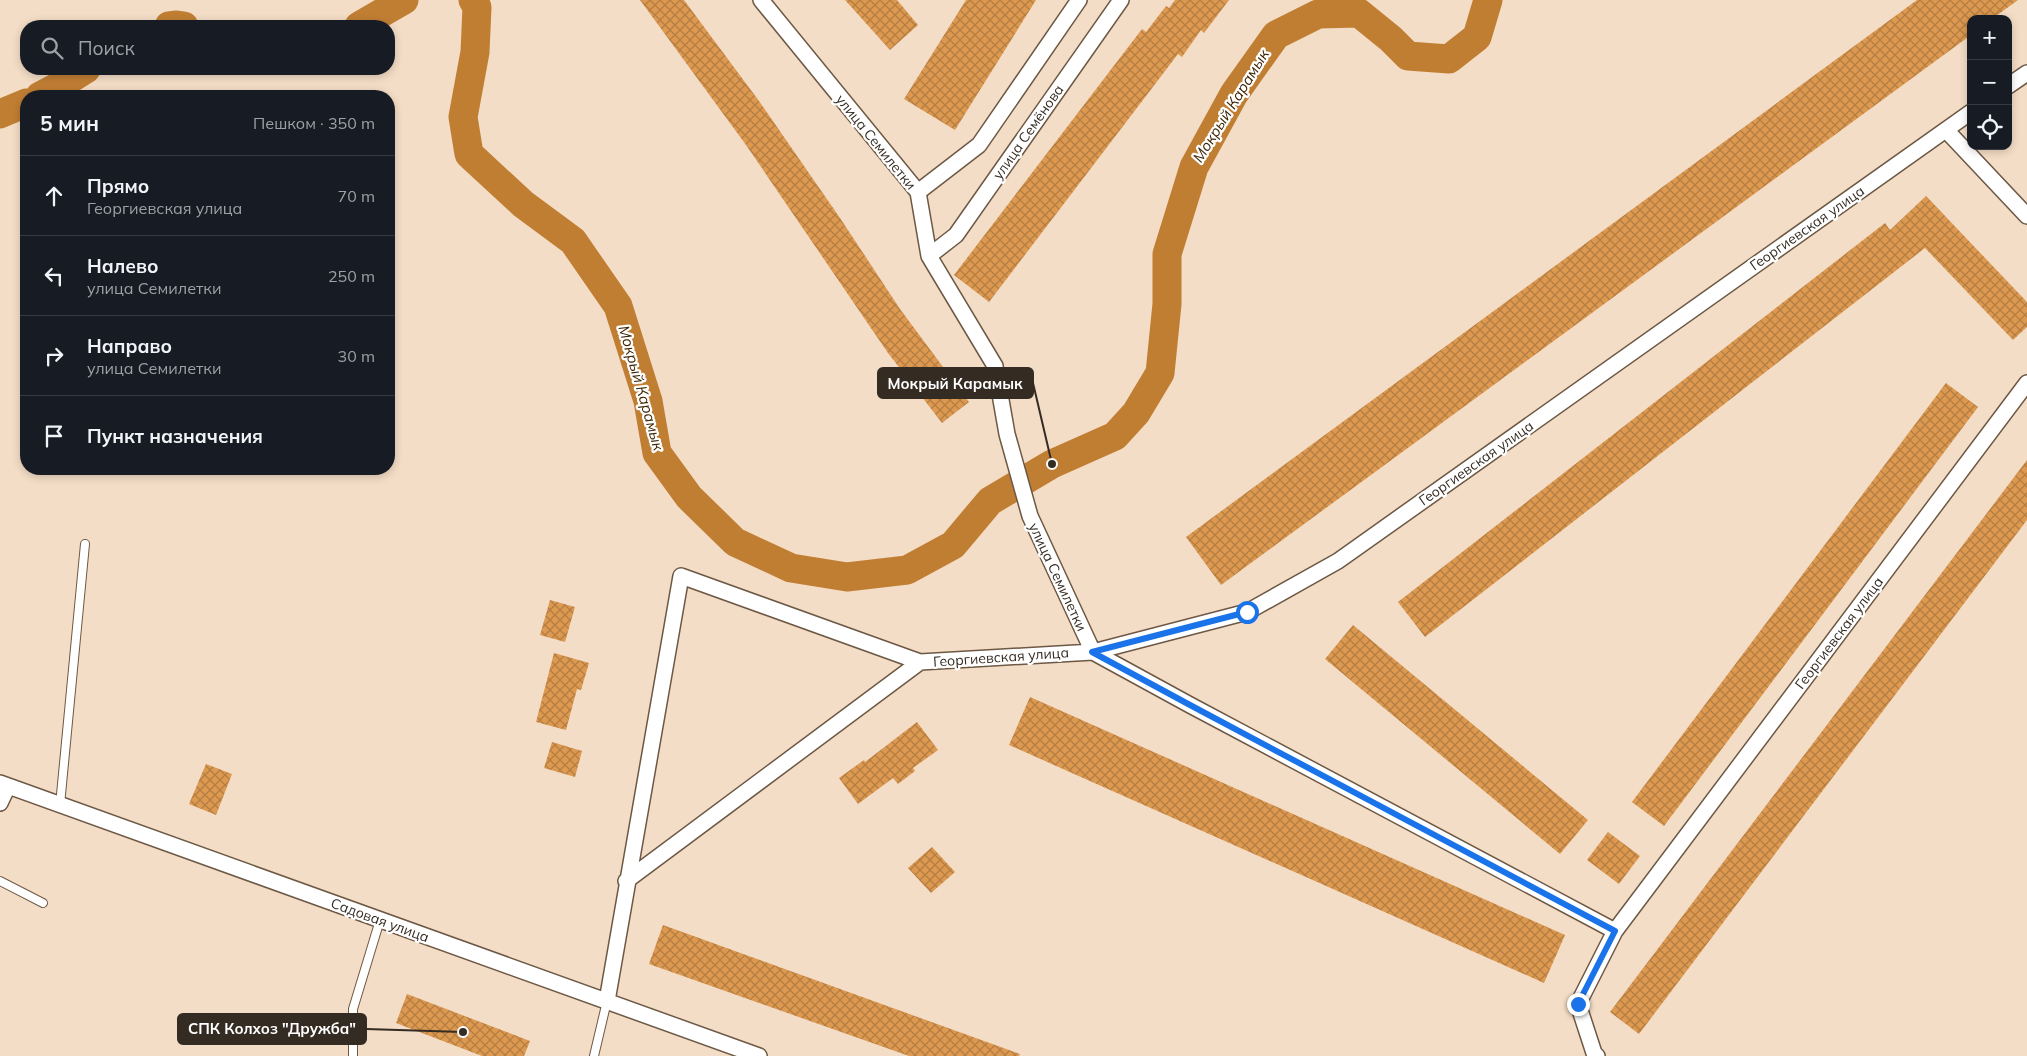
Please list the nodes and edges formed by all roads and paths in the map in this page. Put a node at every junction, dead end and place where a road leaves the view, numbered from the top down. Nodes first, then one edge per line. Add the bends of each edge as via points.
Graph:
1 (761, 0) edge
2 (1079, 0) edge
3 (1121, 0) edge
4 (2027, 73) edge
5 (2012, 83) edge
6 (1967, 115) edge
7 (1946, 130) junction
8 (918, 192) junction
9 (2027, 216) edge
10 (929, 256) junction
11 (2027, 383) edge
12 (84, 544) dead end
13 (1092, 652) junction
14 (920, 662) junction
15 (4, 785) edge
16 (0, 802) edge
17 (60, 805) junction
18 (0, 881) edge
19 (626, 882) junction
20 (43, 903) dead end
21 (380, 920) junction
22 (1615, 931) junction
23 (607, 1001) junction
24 (353, 1056) edge
25 (594, 1056) edge
26 (759, 1056) edge
27 (1597, 1056) edge

1 - 8 street, улица Семилетки
2 - 8 street via 979,145
3 - 10 street, улица Семёнова via 956,235
4 - 5 street
6 - 7 street, Георгиевская улица
7 - 9 street
7 - 13 street, Георгиевская улица via 1338,561 1247,612
8 - 10 street, улица Семилетки
10 - 13 street, улица Семилетки via 995,366 1008,434 1030,516
11 - 22 street, Георгиевская улица
12 - 17 lane
13 - 14 street, Георгиевская улица
13 - 22 street
14 - 19 street, Георгиевская улица
14 - 19 street, Георгиевская улица via 681,576
15 - 16 street
15 - 17 street, Садовая улица
17 - 21 street, Садовая улица
18 - 20 lane
19 - 23 street, Георгиевская улица
21 - 23 street, Садовая улица
21 - 24 lane via 353,1009
22 - 27 street via 1578,1004
23 - 25 lane
23 - 26 street, Садовая улица

